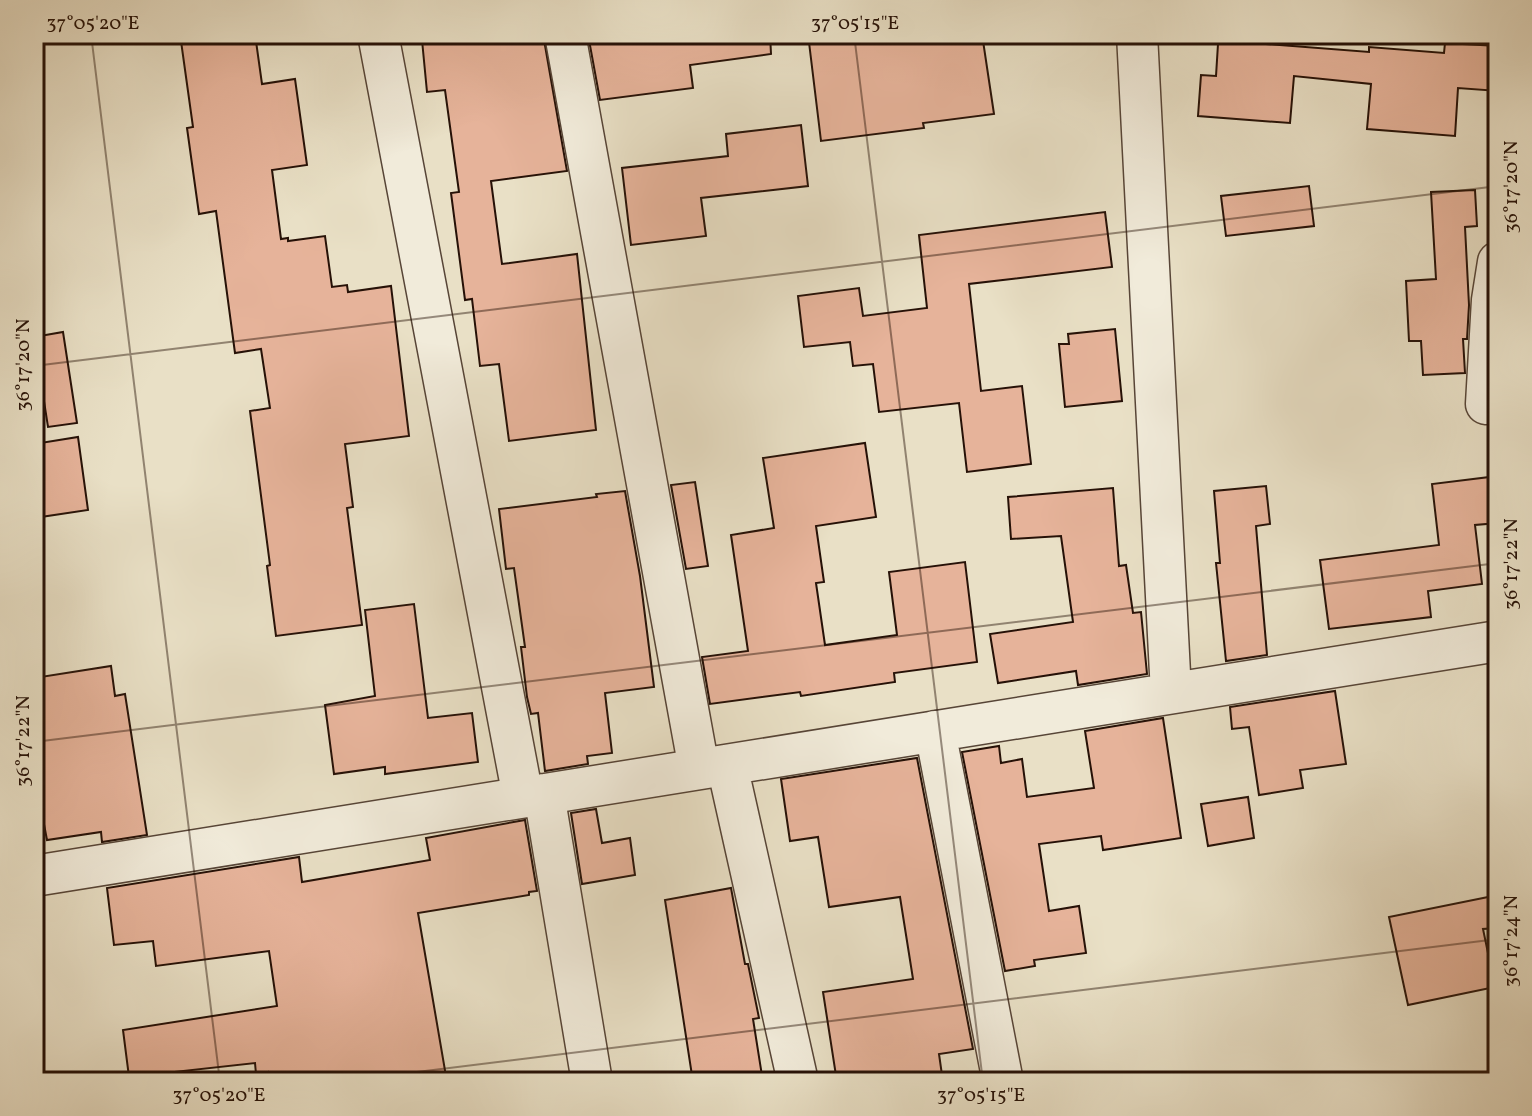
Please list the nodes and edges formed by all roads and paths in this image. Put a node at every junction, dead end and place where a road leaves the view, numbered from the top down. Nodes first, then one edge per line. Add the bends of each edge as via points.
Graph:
1 (378, 34) edge
2 (565, 34) edge
3 (1137, 34) edge
4 (1498, 262) edge
5 (1486, 404) dead end
6 (1498, 641) edge
7 (1171, 693) junction
8 (935, 731) junction
9 (713, 767) junction
10 (533, 796) junction
11 (34, 876) edge
12 (592, 1082) edge
13 (798, 1082) edge
14 (1003, 1082) edge

1 - 10 street
2 - 9 street
3 - 7 street
4 - 5 street
6 - 7 street
7 - 8 street
8 - 9 street
8 - 14 street
9 - 10 street
9 - 13 street
10 - 11 street
10 - 12 street

